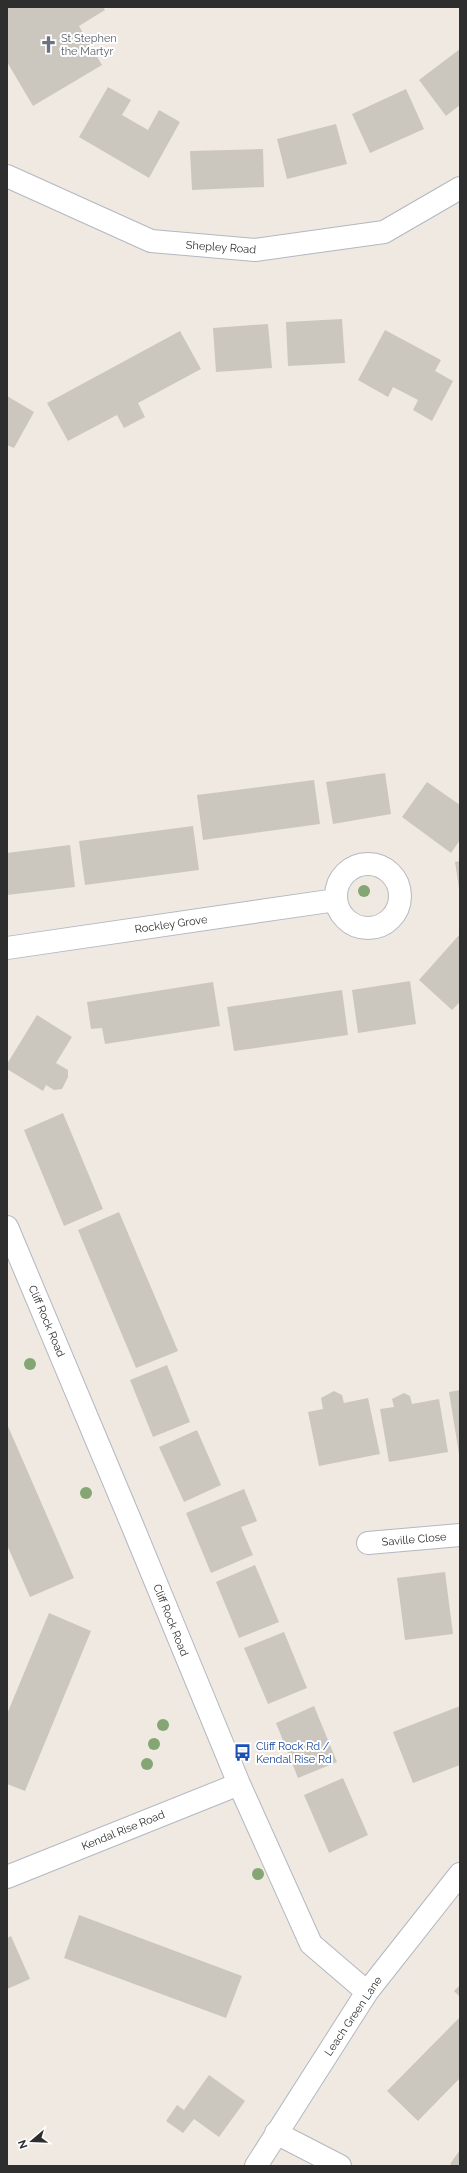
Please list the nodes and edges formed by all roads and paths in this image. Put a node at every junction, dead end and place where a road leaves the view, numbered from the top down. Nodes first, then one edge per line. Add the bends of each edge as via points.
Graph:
1 (7, 176) edge
2 (460, 188) edge
3 (336, 900) dead end
4 (7, 948) edge
5 (7, 1227) edge
6 (460, 1535) edge
7 (368, 1543) dead end
8 (239, 1784) junction
9 (460, 1874) edge
10 (7, 1877) edge
11 (367, 1992) junction
12 (276, 2133) junction
13 (256, 2166) edge
14 (340, 2166) edge

1 - 2 street, Shepley Road via 151,241 255,250 384,232
3 - 4 street, Rockley Grove
5 - 8 street, Cliff Rock Road
6 - 7 street, Saville Close
8 - 10 street, Kendal Rise Road
8 - 11 street, Cliff Rock Road via 310,1944
9 - 11 street, Leach Green Lane
11 - 12 street, Leach Green Lane
12 - 13 street, Leach Green Lane
12 - 14 street

